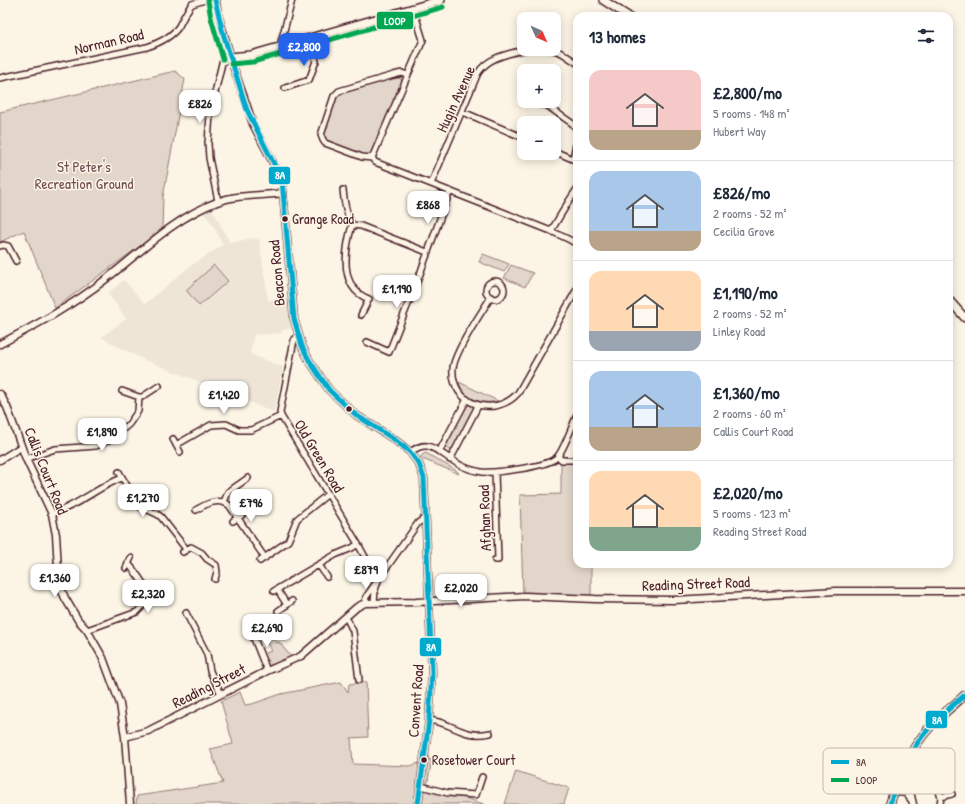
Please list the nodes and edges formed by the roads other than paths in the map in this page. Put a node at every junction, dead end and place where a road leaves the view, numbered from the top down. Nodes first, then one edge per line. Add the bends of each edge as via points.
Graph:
1 (205, 0) edge
2 (215, 0) edge
3 (292, 0) edge
4 (440, 0) edge
5 (603, 0) edge
6 (413, 8) junction
7 (622, 12) edge
8 (310, 38) junction
9 (280, 46) junction
10 (517, 52) edge
11 (561, 53) edge
12 (230, 57) junction
13 (573, 60) edge
14 (407, 75) junction
15 (0, 78) edge
16 (285, 88) dead end
17 (550, 108) edge
18 (463, 112) junction
19 (573, 125) edge
20 (517, 135) edge
21 (561, 154) edge
22 (372, 158) junction
23 (573, 159) edge
24 (431, 184) junction
25 (343, 190) dead end
26 (450, 191) junction
27 (283, 193) junction
28 (573, 194) edge
29 (218, 201) junction
30 (352, 225) junction
31 (551, 231) junction
32 (573, 242) edge
33 (0, 246) edge
34 (427, 252) junction
35 (16, 260) dead end
36 (573, 296) edge
37 (491, 297) dead end
38 (953, 305) edge
39 (361, 315) dead end
40 (964, 317) edge
41 (298, 336) junction
42 (366, 342) dead end
43 (0, 344) edge
44 (156, 386) dead end
45 (122, 391) dead end
46 (0, 394) edge
47 (139, 397) junction
48 (467, 399) junction
49 (478, 406) junction
50 (281, 416) junction
51 (573, 424) edge
52 (173, 439) dead end
53 (176, 445) junction
54 (21, 448) junction
55 (180, 452) dead end
56 (410, 452) junction
57 (439, 452) junction
58 (558, 457) junction
59 (26, 458) junction
60 (0, 460) edge
61 (450, 460) junction
62 (573, 460) edge
63 (119, 472) dead end
64 (495, 472) junction
65 (122, 478) junction
66 (244, 478) dead end
67 (328, 494) junction
68 (224, 502) junction
69 (198, 506) dead end
70 (52, 514) junction
71 (426, 519) junction
72 (358, 544) junction
73 (495, 560) dead end
74 (129, 563) dead end
75 (319, 565) junction
76 (327, 577) dead end
77 (215, 579) dead end
78 (378, 581) junction
79 (965, 591) edge
80 (429, 600) junction
81 (292, 601) dead end
82 (365, 603) junction
83 (374, 603) junction
84 (287, 605) junction
85 (278, 610) dead end
86 (186, 613) dead end
87 (346, 617) junction
88 (87, 630) junction
89 (252, 632) dead end
90 (267, 671) junction
91 (359, 680) dead end
92 (221, 694) junction
93 (965, 695) edge
94 (428, 720) junction
95 (490, 733) dead end
96 (125, 737) junction
97 (914, 748) edge
98 (482, 777) dead end
99 (421, 786) junction
100 (892, 794) edge
101 (952, 794) dead end
102 (941, 796) joint
103 (130, 804) edge
104 (418, 804) edge
105 (890, 804) edge
106 (940, 804) edge

1 - 15 street, Norman Road via 192,4 174,32 156,44
2 - 12 main road, Beacon Road
3 - 9 street
4 - 6 main road
5 - 7 main road
6 - 8 main road
6 - 14 street via 423,40
8 - 9 main road
8 - 16 street via 316,61 308,80
9 - 12 main road via 252,55
10 - 18 street, Hugin Avenue via 494,58 482,67
11 - 13 street
12 - 27 street, Beacon Road via 253,124 282,180
12 - 29 street via 222,63 210,114 209,158
14 - 22 street
14 - 22 street via 394,75 339,91 334,96 321,135 323,140 362,157
17 - 19 street
18 - 20 street
18 - 24 street, Hugin Avenue
21 - 23 street
22 - 24 street via 375,162
24 - 26 street
25 - 30 street via 347,217
26 - 31 street
26 - 34 street
27 - 29 street via 250,195
27 - 41 street, Beacon Road via 294,319
28 - 31 street
29 - 43 street via 167,230 105,280 62,310
30 - 34 street via 361,226
30 - 39 street via 346,246 346,266 355,290 362,297 369,299
31 - 32 street
33 - 35 street via 8,246
34 - 42 street via 389,352
36 - 49 street via 518,393 511,400 493,407
37 - 48 street via 454,363 455,382
38 - 40 main road
41 - 50 street, Old Green Road via 294,340 290,356 280,407
41 - 56 street, Beacon Road via 309,360 329,390 356,415
44 - 47 street
45 - 47 street
46 - 54 street, Callis Court Road
47 - 59 street via 138,411 129,424 112,438 96,446 55,449
48 - 49 street
48 - 57 street
49 - 61 street
50 - 53 street via 251,430 239,430 226,424 211,425
50 - 67 street, Old Green Road
51 - 58 street
52 - 53 street
53 - 55 street
54 - 59 street, Callis Court Road
54 - 60 street
56 - 57 street via 426,446
56 - 71 street, Beacon Road via 419,464 424,478
57 - 61 street
58 - 62 street via 562,460
58 - 64 street via 549,463
59 - 70 street, Callis Court Road
61 - 64 street via 468,469
63 - 65 street
64 - 73 street, Afghan Road via 498,560
65 - 70 street via 101,487 72,507
65 - 77 street via 139,506 161,517 187,549 202,553 216,565 218,572
66 - 68 street via 228,492
67 - 68 street via 298,519 288,541 262,559 238,518
67 - 72 street, Old Green Road
68 - 69 street
70 - 88 street, Callis Court Road via 59,584 78,620
71 - 78 street via 418,524
71 - 80 street, Beacon Road
72 - 75 street
72 - 78 street, Old Green Road
74 - 88 street via 146,589 143,607 137,612
75 - 76 street
75 - 84 street via 276,590
78 - 82 street via 366,597
78 - 83 street
79 - 80 street, Reading Street Road via 836,591 674,600 525,596
80 - 83 street
80 - 94 street, Convent Road via 432,673
81 - 84 street
82 - 83 street
82 - 87 street, Reading Street
84 - 85 street
86 - 92 street via 206,654 210,671
87 - 90 street, Reading Street via 301,656
87 - 91 street via 353,631
88 - 96 street, Callis Court Road via 103,658 113,683 120,704
89 - 90 street
90 - 92 street, Reading Street
92 - 96 street, Reading Street via 148,731
93 - 97 main road via 929,728
94 - 95 street via 469,734 480,736
94 - 99 street, Convent Road
96 - 103 street, Callis Court Road
98 - 99 street via 476,795 448,793
99 - 104 street, Convent Road
100 - 105 main road
101 - 102 street
102 - 106 street

